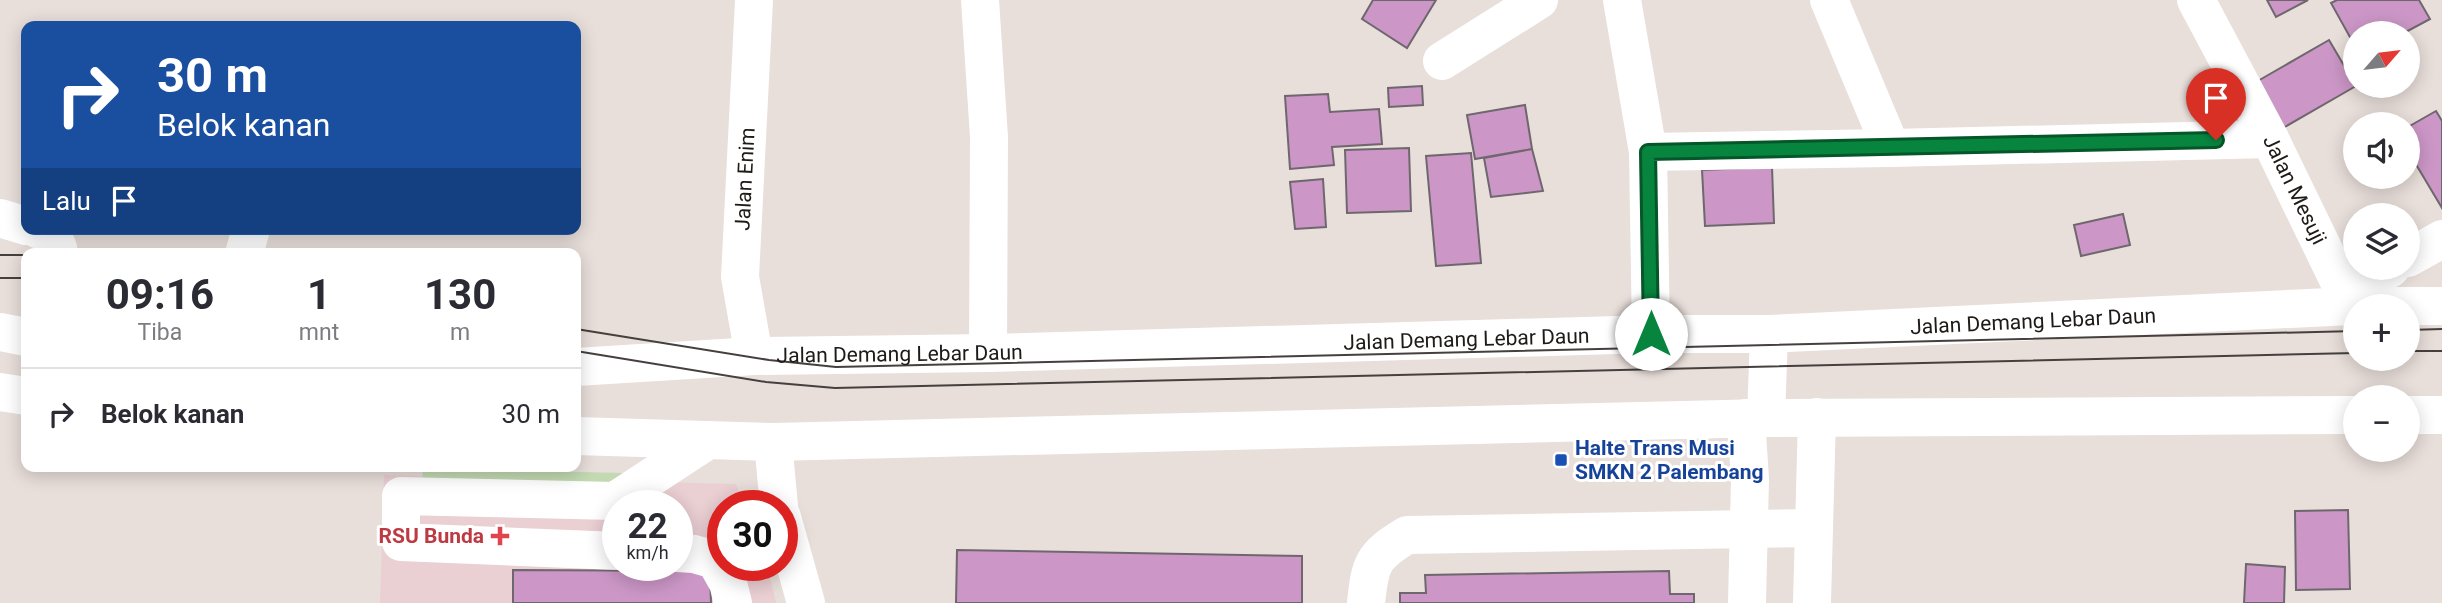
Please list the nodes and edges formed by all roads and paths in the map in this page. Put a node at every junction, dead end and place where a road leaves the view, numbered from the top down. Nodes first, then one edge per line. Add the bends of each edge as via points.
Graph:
1 (754, 0) edge
2 (980, 0) edge
3 (1539, 0) edge
4 (1622, 0) edge
5 (1829, 0) edge
6 (2196, 0) edge
7 (1441, 61) dead end
8 (2270, 139) junction
9 (1891, 148) junction
10 (1648, 152) junction
11 (0, 218) edge
12 (21, 224) edge
13 (2442, 239) edge
14 (2420, 251) edge
15 (2375, 280) edge
16 (2345, 294) edge
17 (2356, 294) edge
18 (2343, 300) edge
19 (2420, 305) edge
20 (2442, 306) edge
21 (0, 332) edge
22 (1651, 334) junction
23 (1769, 334) junction
24 (21, 336) edge
25 (988, 353) junction
26 (754, 356) junction
27 (581, 367) edge
28 (0, 391) edge
29 (21, 395) edge
30 (2343, 415) edge
31 (2420, 415) edge
32 (2442, 415) edge
33 (1817, 417) junction
34 (1756, 418) junction
35 (581, 436) edge
36 (708, 440) junction
37 (773, 442) junction
38 (401, 482) edge
39 (778, 490) edge
40 (1814, 528) junction
41 (1748, 530) junction
42 (602, 550) edge
43 (693, 554) edge
44 (798, 574) edge
45 (733, 603) edge
46 (806, 603) edge
47 (1366, 603) edge
48 (1748, 603) edge
49 (1812, 603) edge

1 - 26 main road, Jalan Enim via 740,277
2 - 25 main road via 989,137
3 - 7 main road
4 - 10 main road
5 - 9 main road
6 - 8 main road, Jalan Mesuji
8 - 9 main road
8 - 16 main road, Jalan Mesuji
9 - 10 main road
10 - 22 main road
11 - 12 main road
13 - 14 main road
15 - 17 main road
18 - 23 main road, Jalan Demang Lebar Daun
19 - 20 main road, Jalan Demang Lebar Daun
21 - 24 main road
22 - 23 main road, Jalan Demang Lebar Daun
22 - 25 main road, Jalan Demang Lebar Daun
23 - 34 main road
25 - 26 main road, Jalan Demang Lebar Daun
26 - 27 main road, Jalan Demang Lebar Daun
28 - 29 main road
30 - 33 main road
31 - 32 main road
33 - 34 main road
33 - 40 main road
34 - 37 main road
34 - 41 main road
35 - 36 main road
36 - 37 main road
36 - 38 main road via 615,501
37 - 39 main road
38 - 42 main road via 401,542
40 - 41 main road
40 - 49 main road
41 - 47 main road via 1407,535 1386,548 1369,570
41 - 48 main road
43 - 45 main road via 715,560
44 - 46 main road

